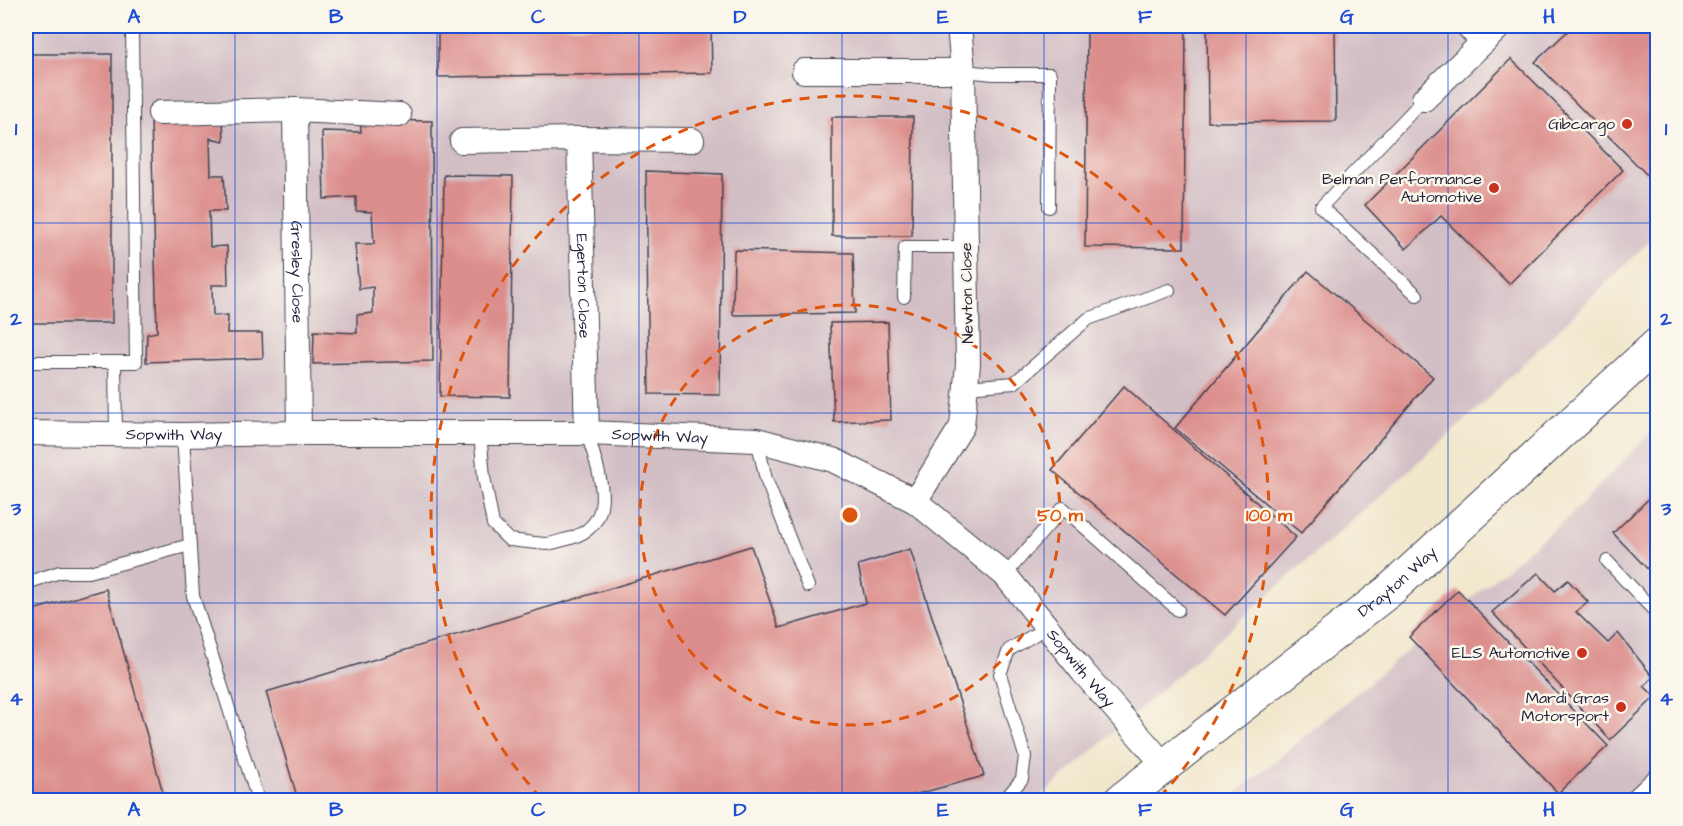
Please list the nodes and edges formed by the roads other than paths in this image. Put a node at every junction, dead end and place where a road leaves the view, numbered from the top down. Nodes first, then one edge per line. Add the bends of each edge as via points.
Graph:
1 (132, 26) edge
2 (959, 26) edge
3 (1484, 31) edge
4 (804, 71) dead end
5 (963, 71) junction
6 (1424, 99) joint
7 (295, 110) junction
8 (160, 113) dead end
9 (399, 115) dead end
10 (579, 139) junction
11 (692, 140) dead end
12 (462, 141) dead end
13 (1049, 207) dead end
14 (966, 247) junction
15 (1169, 290) dead end
16 (1417, 295) dead end
17 (904, 297) dead end
18 (1658, 344) edge
19 (26, 362) edge
20 (115, 362) junction
21 (966, 387) junction
22 (26, 433) edge
23 (299, 433) junction
24 (480, 433) junction
25 (587, 433) junction
26 (116, 434) junction
27 (183, 435) junction
28 (757, 440) junction
29 (915, 501) junction
30 (190, 545) junction
31 (1607, 561) dead end
32 (1005, 575) junction
33 (26, 583) edge
34 (808, 586) dead end
35 (1178, 610) dead end
36 (1658, 615) edge
37 (1047, 627) junction
38 (1166, 767) junction
39 (1658, 781) edge
40 (258, 801) edge
41 (998, 801) edge
42 (1121, 801) edge
43 (1638, 801) edge

1 - 20 lane via 136,362
2 - 5 street, Newton Close
3 - 6 street
4 - 5 street
5 - 13 lane via 1050,74
5 - 14 street, Newton Close
6 - 16 lane via 1321,207
7 - 8 street
7 - 9 street
7 - 23 street, Gresley Close
10 - 11 street
10 - 12 street
10 - 25 street, Egerton Close
14 - 17 lane via 905,247
14 - 21 street, Newton Close
15 - 21 lane via 1088,319 1014,383
18 - 38 main road, Drayton Way via 1389,591
19 - 20 lane
20 - 26 lane
21 - 29 street, Newton Close via 962,426
22 - 26 street, Sopwith Way
23 - 24 street, Sopwith Way
23 - 27 street, Sopwith Way
24 - 25 street, Sopwith Way
24 - 25 lane via 493,524 509,540 549,544 582,535 600,517 603,494
25 - 28 street, Sopwith Way
26 - 27 street, Sopwith Way
27 - 30 lane
28 - 29 street, Sopwith Way via 833,460
28 - 34 lane via 766,479
29 - 32 street, Sopwith Way
30 - 33 lane via 89,572 60,572
30 - 40 lane via 194,596
31 - 36 lane
32 - 35 lane via 1064,508
32 - 37 street, Sopwith Way
37 - 38 street, Sopwith Way
37 - 41 lane via 1009,650 1003,663 1000,674 1025,756 1022,779 1006,798
38 - 42 main road, Drayton Way
39 - 43 street

